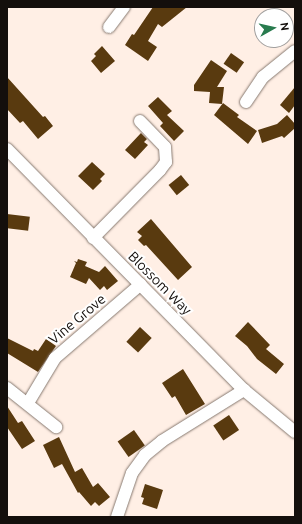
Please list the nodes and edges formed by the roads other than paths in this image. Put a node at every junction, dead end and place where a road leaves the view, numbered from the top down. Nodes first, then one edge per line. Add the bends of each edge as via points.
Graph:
1 (124, 7) edge
2 (109, 27) dead end
3 (295, 51) edge
4 (246, 102) dead end
5 (140, 120) dead end
6 (7, 149) edge
7 (93, 238) junction
8 (141, 284) junction
9 (7, 388) edge
10 (244, 390) junction
11 (28, 403) junction
12 (56, 427) dead end
13 (295, 432) edge
14 (117, 517) edge

1 - 2 street
3 - 4 street via 263,77
5 - 7 street via 165,147 166,162
6 - 7 street, Blossom Way
7 - 8 street, Blossom Way
8 - 10 street, Blossom Way
8 - 11 street, Vine Grove via 55,358
9 - 11 street
10 - 13 street, Blossom Way
10 - 14 street via 162,441 146,456 132,473
11 - 12 street

